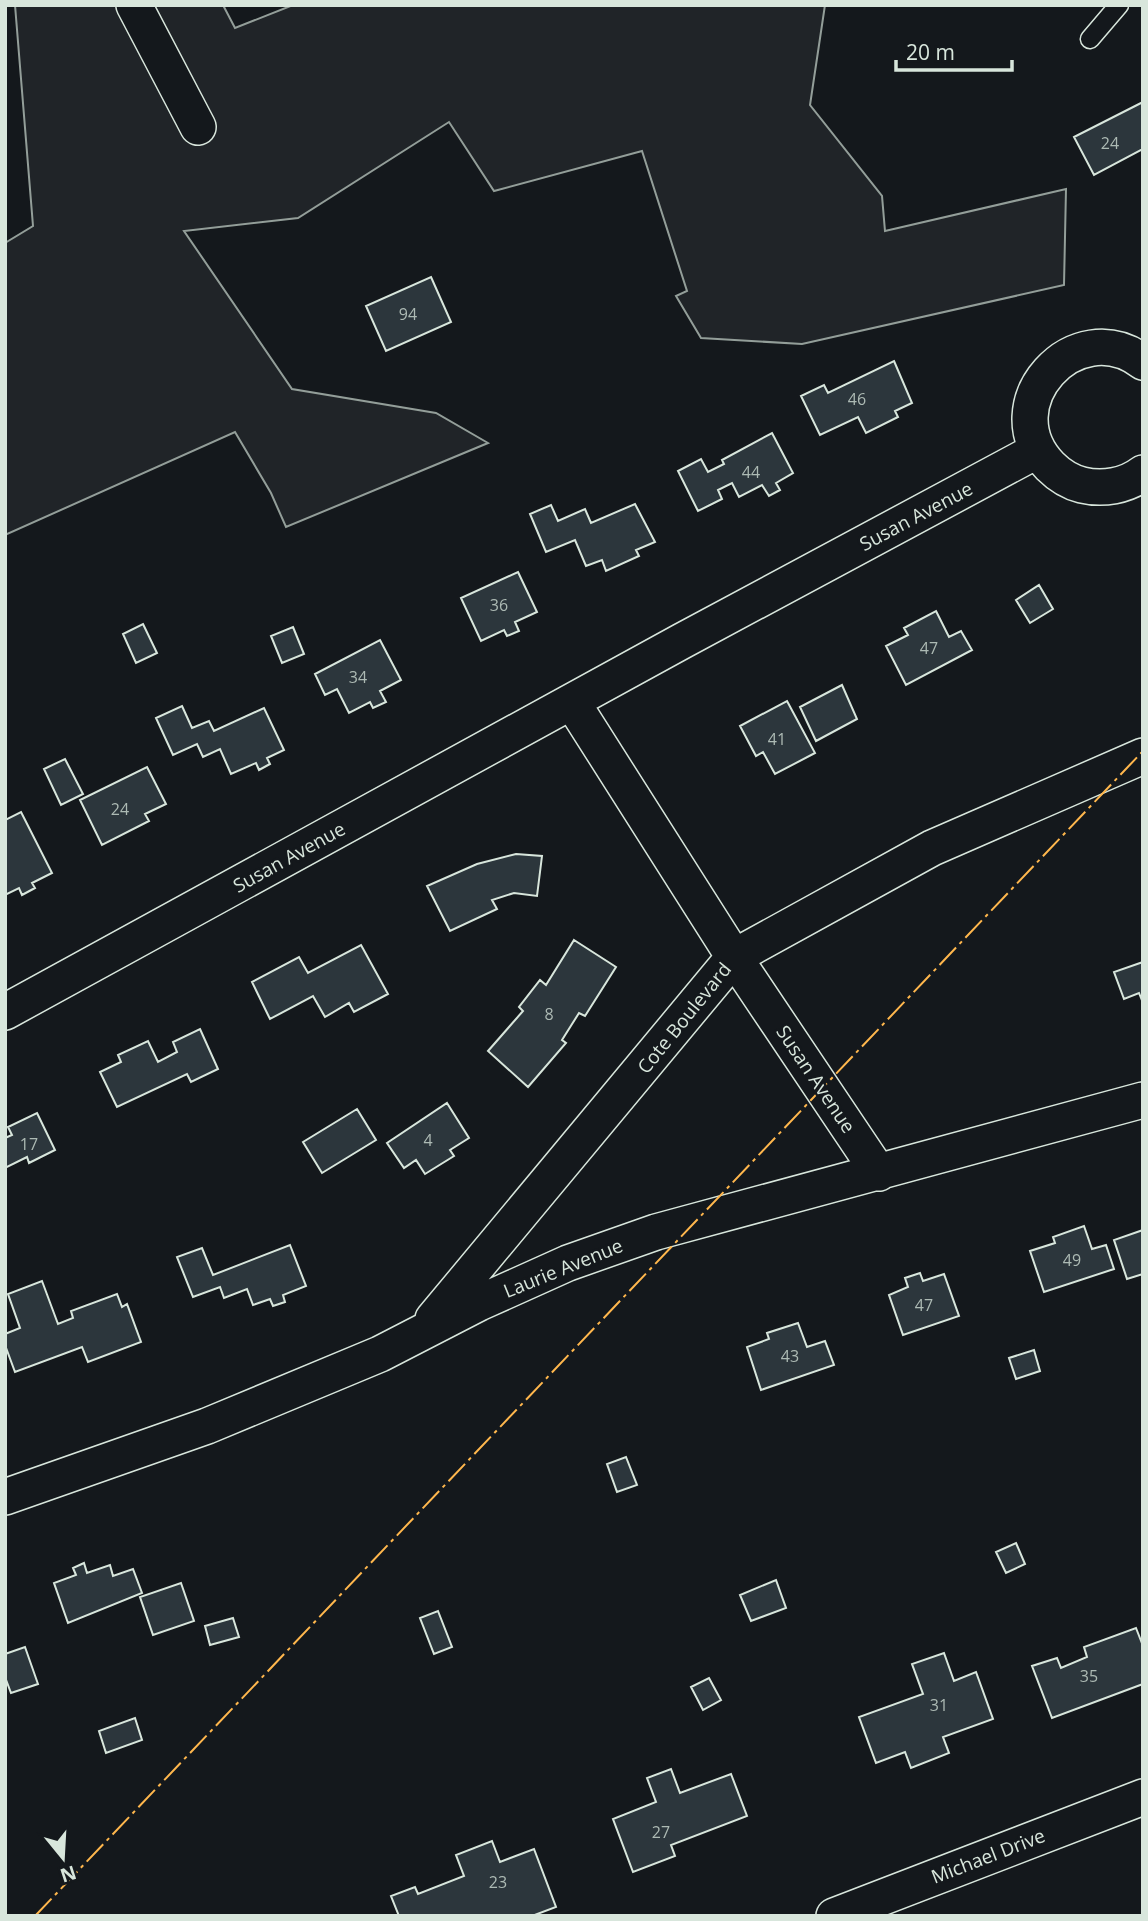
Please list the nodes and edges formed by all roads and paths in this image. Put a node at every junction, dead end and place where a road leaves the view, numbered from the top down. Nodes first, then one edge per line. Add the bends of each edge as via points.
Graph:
1 (134, 5) edge
2 (1119, 5) edge
3 (1090, 39) dead end
4 (198, 127) dead end
5 (1143, 362) edge
6 (1038, 450) junction
7 (1143, 473) edge
8 (572, 702) junction
9 (1143, 756) edge
10 (734, 957) junction
11 (5, 1012) edge
12 (1143, 1100) edge
13 (879, 1173) junction
14 (422, 1333) junction
15 (5, 1497) edge
16 (1143, 1797) edge
17 (834, 1916) edge

1 - 4 street
2 - 3 lane
5 - 6 street via 1123,351 1096,348 1057,363 1039,383 1031,410
6 - 7 street via 1064,477 1088,486 1114,486
6 - 8 street, Susan Avenue
8 - 10 street, Susan Avenue
8 - 11 street, Susan Avenue
9 - 10 street, Cote Boulevard via 932,848
10 - 13 street, Susan Avenue
10 - 14 street, Cote Boulevard
12 - 13 street, Laurie Avenue
13 - 14 street, Laurie Avenue via 656,1232 568,1263
14 - 15 street, Laurie Avenue via 207,1426
16 - 17 street, Michael Drive

